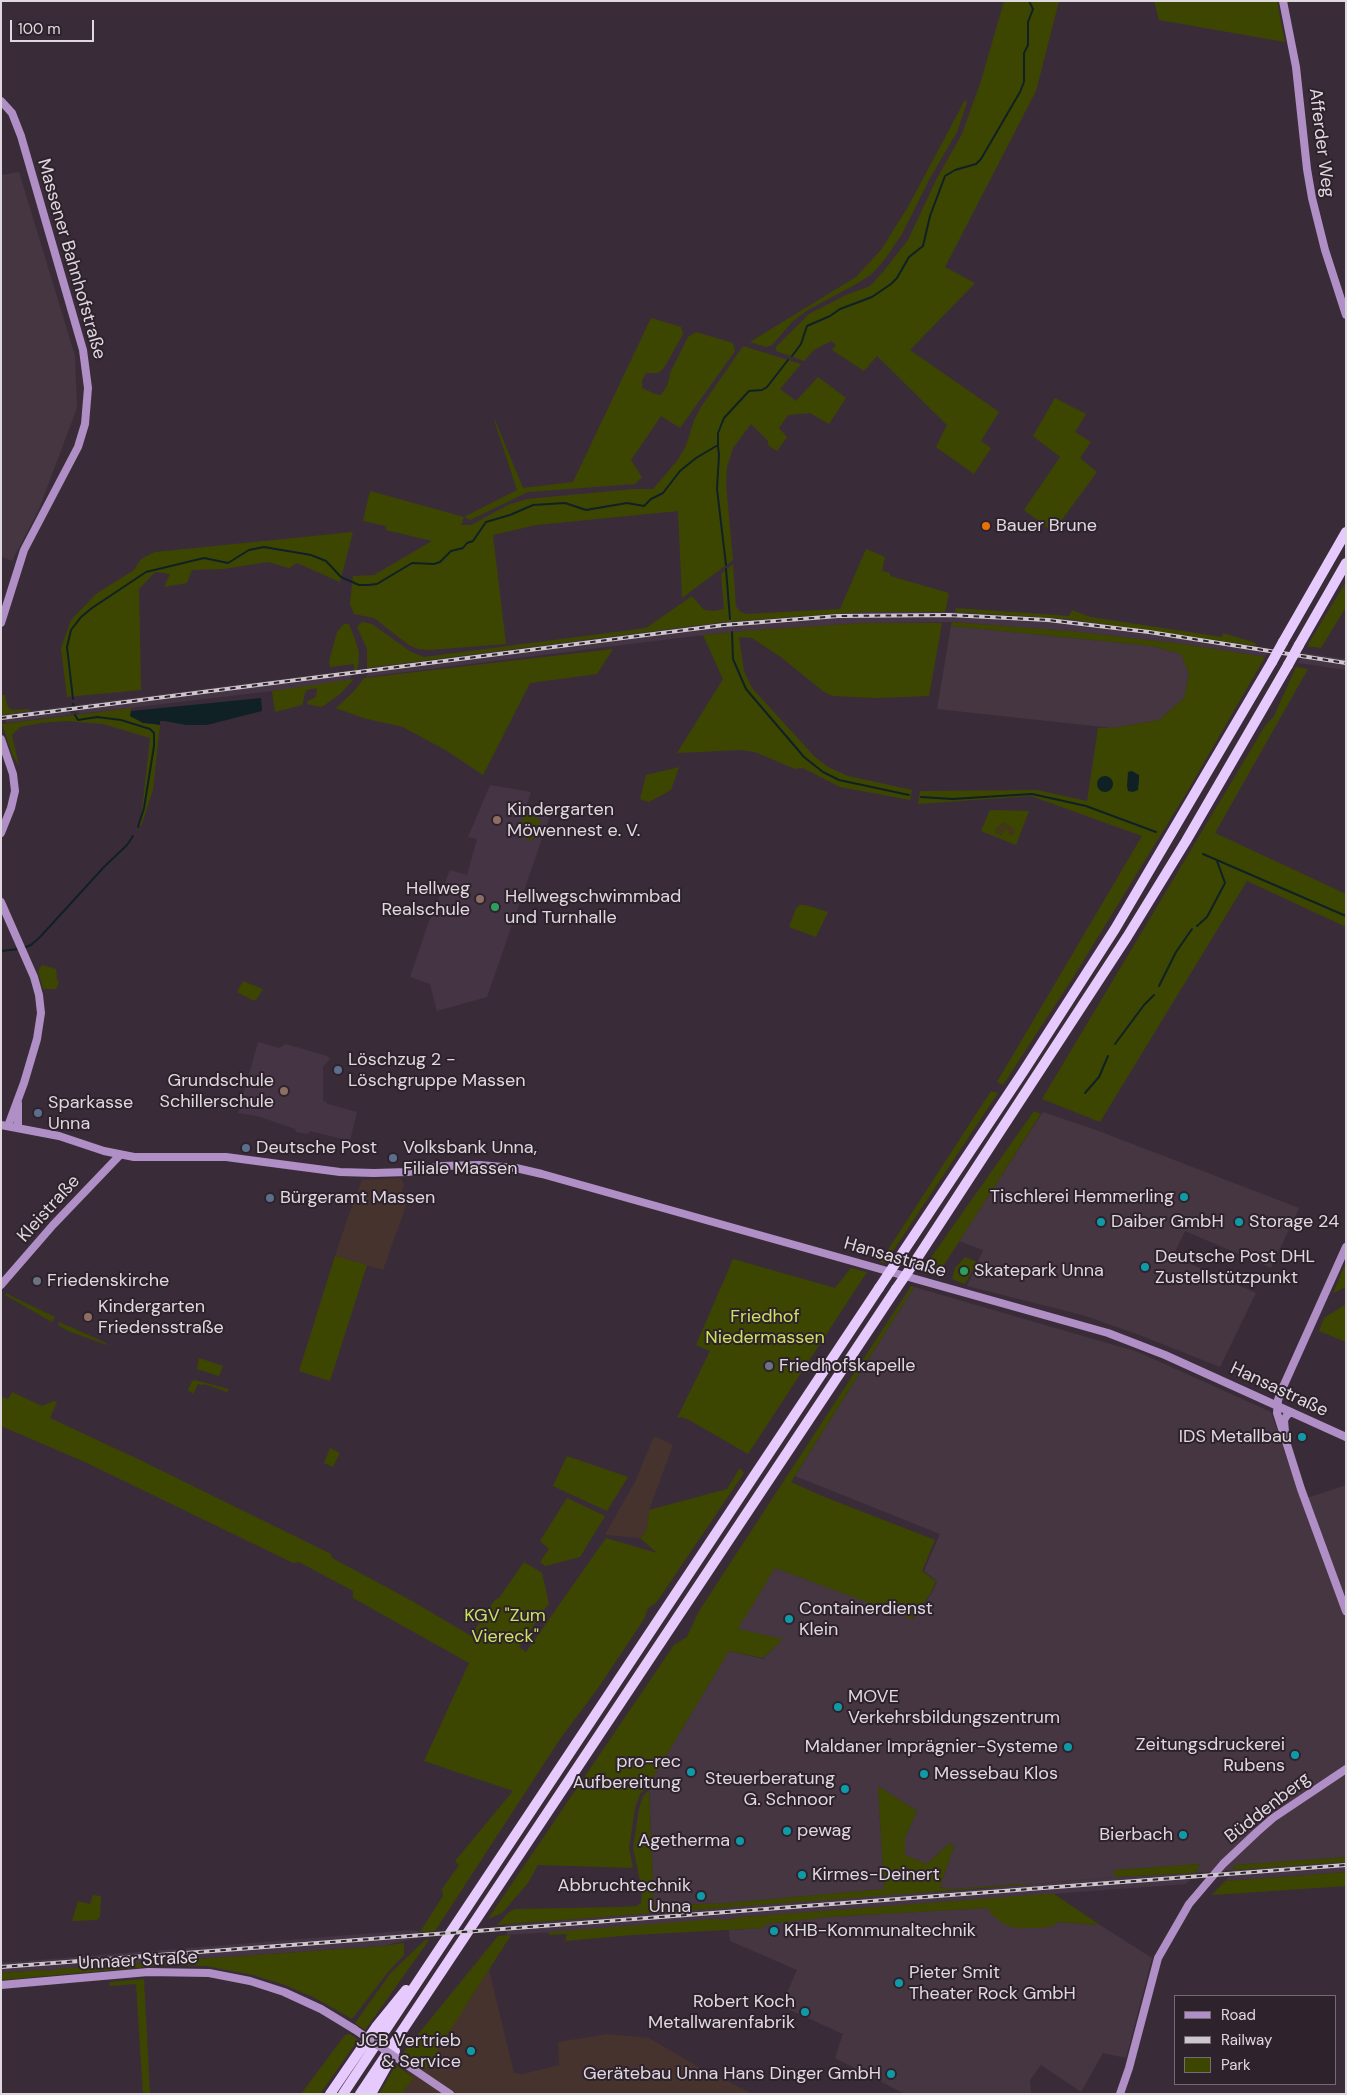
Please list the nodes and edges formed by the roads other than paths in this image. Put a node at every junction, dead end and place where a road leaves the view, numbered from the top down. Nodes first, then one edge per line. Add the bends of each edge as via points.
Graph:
1 (1283, 1) edge
2 (1, 101) edge
3 (1346, 315) edge
4 (1346, 532) edge
5 (1346, 563) edge
6 (1, 623) edge
7 (1, 739) edge
8 (1, 833) edge
9 (1, 902) edge
10 (18, 1103) junction
11 (5, 1125) edge
12 (18, 1127) junction
13 (120, 1154) junction
14 (1346, 1247) edge
15 (1, 1285) edge
16 (1277, 1406) junction
17 (1292, 1412) junction
18 (1346, 1437) edge
19 (1286, 1444) junction
20 (1346, 1612) edge
21 (1346, 1769) edge
22 (437, 1952) junction
23 (434, 1983) junction
24 (1, 1985) edge
25 (330, 2094) edge
26 (343, 2094) edge
27 (360, 2094) edge
28 (371, 2094) edge
29 (450, 2094) edge
30 (1120, 2094) edge

1 - 3 main road, Afferder Weg via 1296,67 1312,198
2 - 6 main road, Massener Bahnhofstraße via 12,113 23,144 83,350 88,388 86,418 78,447 24,550
4 - 22 highway, bridge via 1171,836 1000,1108
5 - 23 highway, bridge via 1182,849 1037,1077
7 - 8 main road via 14,774 15,791 12,808
9 - 10 main road via 38,991 40,1013 37,1039
10 - 11 main road
10 - 12 main road
11 - 12 main road, Hansastraße
12 - 13 main road, Hansastraße
13 - 15 main road, Kleistraße
13 - 16 main road, Hansastraße via 226,1158 340,1172 395,1173 479,1165 516,1168 1108,1333
14 - 16 main road
16 - 17 main road, Hansastraße
16 - 19 main road via 1277,1418
17 - 18 main road, Hansastraße
17 - 19 main road via 1284,1420
19 - 20 main road
21 - 30 main road, Büddenberg via 1273,1818 1223,1864 1188,1904 1158,1958
22 - 25 highway via 388,2012
22 - 26 highway
23 - 27 highway
23 - 28 highway
24 - 29 main road, Unnaer Straße, bridge via 148,1972 209,1973 250,1981 322,2009

